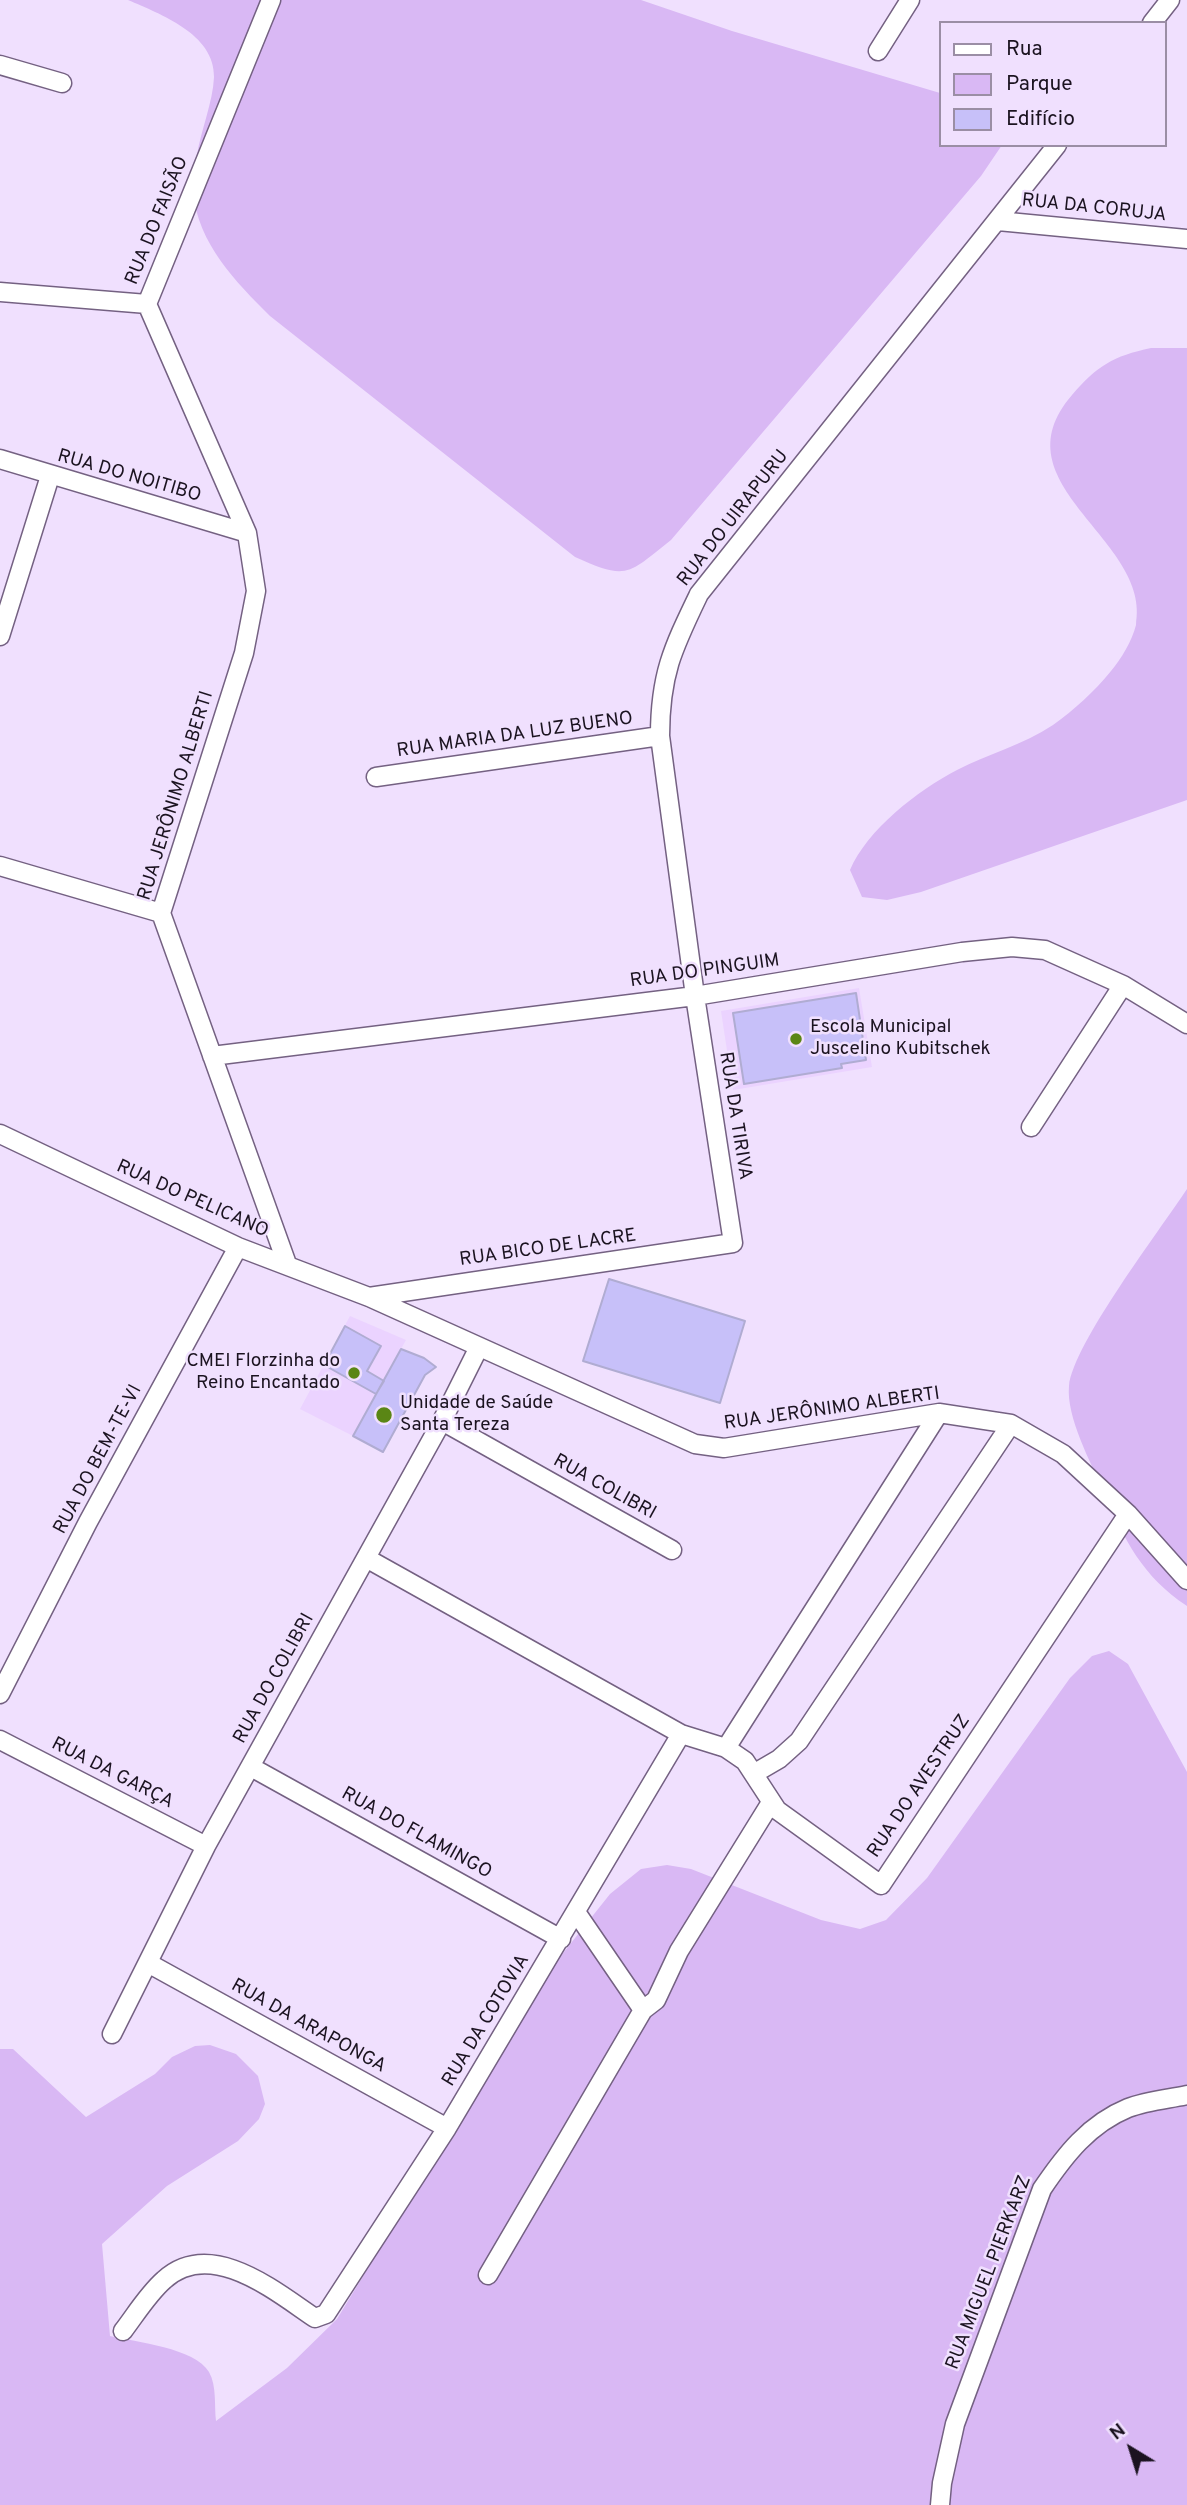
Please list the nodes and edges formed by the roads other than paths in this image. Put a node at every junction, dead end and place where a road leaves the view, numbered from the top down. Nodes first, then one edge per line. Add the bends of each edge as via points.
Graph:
1 (271, 0) edge
2 (910, 0) edge
3 (1170, 0) edge
4 (1154, 21) edge
5 (878, 51) dead end
6 (0, 65) edge
7 (62, 83) dead end
8 (1055, 147) edge
9 (998, 221) junction
10 (1187, 239) edge
11 (0, 292) edge
12 (147, 304) junction
13 (0, 459) edge
14 (50, 476) junction
15 (247, 533) junction
16 (0, 636) edge
17 (660, 736) junction
18 (376, 777) dead end
19 (0, 866) edge
20 (161, 913) junction
21 (1123, 985) junction
22 (695, 996) junction
23 (1187, 1024) edge
24 (212, 1056) junction
25 (1031, 1127) dead end
26 (1, 1137) edge
27 (733, 1242) joint
28 (238, 1247) junction
29 (287, 1264) junction
30 (369, 1297) junction
31 (479, 1347) junction
32 (939, 1413) junction
33 (442, 1421) junction
34 (1011, 1424) junction
35 (1128, 1514) junction
36 (672, 1550) dead end
37 (366, 1558) junction
38 (1187, 1580) edge
39 (0, 1694) edge
40 (681, 1734) junction
41 (0, 1740) edge
42 (726, 1748) junction
43 (251, 1767) junction
44 (755, 1773) junction
45 (770, 1804) junction
46 (206, 1846) junction
47 (576, 1912) junction
48 (561, 1939) junction
49 (148, 1963) junction
50 (642, 2010) junction
51 (112, 2034) dead end
52 (1187, 2095) edge
53 (447, 2128) junction
54 (488, 2275) dead end
55 (123, 2331) dead end
56 (940, 2505) edge

1 - 12 street, RUA DO FAISÃO
2 - 5 street
3 - 4 street
6 - 7 street
8 - 9 street, RUA DO UIRAPURU
9 - 10 street, RUA DA CORUJA
9 - 17 street, RUA DO UIRAPURU via 699,594 671,653 660,697
11 - 12 street
12 - 15 street, RUA DO FAISÃO
13 - 14 street, RUA DO NOITIBO
14 - 15 street, RUA DO NOITIBO
14 - 16 street
15 - 20 street, RUA JERÔNIMO ALBERTI via 256,591 244,653
17 - 18 street, RUA MARIA DA LUZ BUENO
17 - 22 street, RUA DO UIRAPURU
19 - 20 street
20 - 24 street, RUA JERÔNIMO ALBERTI
21 - 22 street, RUA DO PINGUIM via 1045,950 1012,947
21 - 23 street, RUA DO PINGUIM
21 - 25 street
22 - 24 street, RUA DO PINGUIM
22 - 27 street, RUA DA TIRIVA
24 - 29 street, RUA JERÔNIMO ALBERTI
26 - 28 street, RUA DO PELICANO
27 - 30 street, RUA BICO DE LACRE
28 - 29 street, RUA DO PELICANO
28 - 39 street, RUA DO BEM-TE-VI
29 - 30 street, RUA DO PELICANO
30 - 31 street, RUA JERÔNIMO ALBERTI
31 - 32 street, RUA JERÔNIMO ALBERTI via 695,1444 737,1446
31 - 33 street, RUA DO COLIBRI
32 - 34 street, RUA JERÔNIMO ALBERTI
32 - 42 street
33 - 36 street, RUA COLIBRI
33 - 37 street, RUA DO COLIBRI
34 - 35 street, RUA JERÔNIMO ALBERTI via 1063,1454
34 - 44 street via 799,1741
35 - 38 street, RUA JERÔNIMO ALBERTI
35 - 45 street, RUA DO AVESTRUZ via 881,1885
37 - 40 street, RUA DO AVESTRUZ
37 - 43 street, RUA DO COLIBRI
40 - 42 street, RUA DO AVESTRUZ
40 - 47 street, RUA DA COTOVIA
41 - 46 street, RUA DA GARÇA
42 - 44 street, RUA DO AVESTRUZ
43 - 46 street, RUA DO COLIBRI
43 - 48 street, RUA DO FLAMINGO
44 - 45 street, RUA DO AVESTRUZ
45 - 50 street via 679,1951 656,2000
46 - 49 street, RUA DO COLIBRI
47 - 48 street, RUA DA COTOVIA
47 - 50 street
48 - 53 street, RUA DA COTOVIA
49 - 51 street, RUA DO COLIBRI
49 - 53 street, RUA DA ARAPONGA
50 - 54 street
52 - 56 street, RUA MIGUEL PIERKARZ via 1129,2108 1092,2129 1064,2156 1042,2189 955,2424
53 - 55 street, RUA DA COTOVIA via 327,2314 315,2318 257,2279 224,2266 195,2264 166,2277

